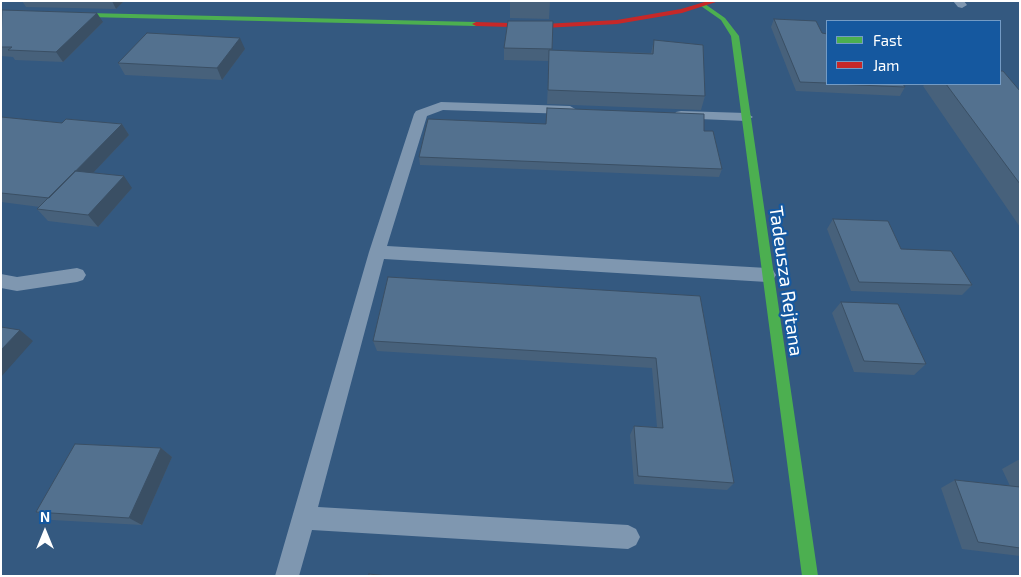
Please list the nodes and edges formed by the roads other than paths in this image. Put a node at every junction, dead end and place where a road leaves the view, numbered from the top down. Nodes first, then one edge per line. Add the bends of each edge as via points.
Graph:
1 (716, 1) edge
2 (703, 5) junction
3 (1, 13) edge
4 (590, 111) edge
5 (669, 114) edge
6 (746, 117) junction
7 (377, 252) junction
8 (77, 275) dead end
9 (767, 275) junction
10 (1, 281) edge
11 (304, 518) junction
12 (628, 537) dead end
13 (287, 576) edge
14 (810, 576) edge

1 - 2 street
2 - 3 street via 618,22 544,26
2 - 6 street, Tadeusza Rejtana via 723,19 735,36
4 - 7 lane via 441,106 421,114
5 - 6 lane
6 - 9 street, Tadeusza Rejtana
7 - 9 lane
7 - 11 lane
8 - 10 lane via 17,284
9 - 14 street, Tadeusza Rejtana
11 - 12 lane
11 - 13 lane

